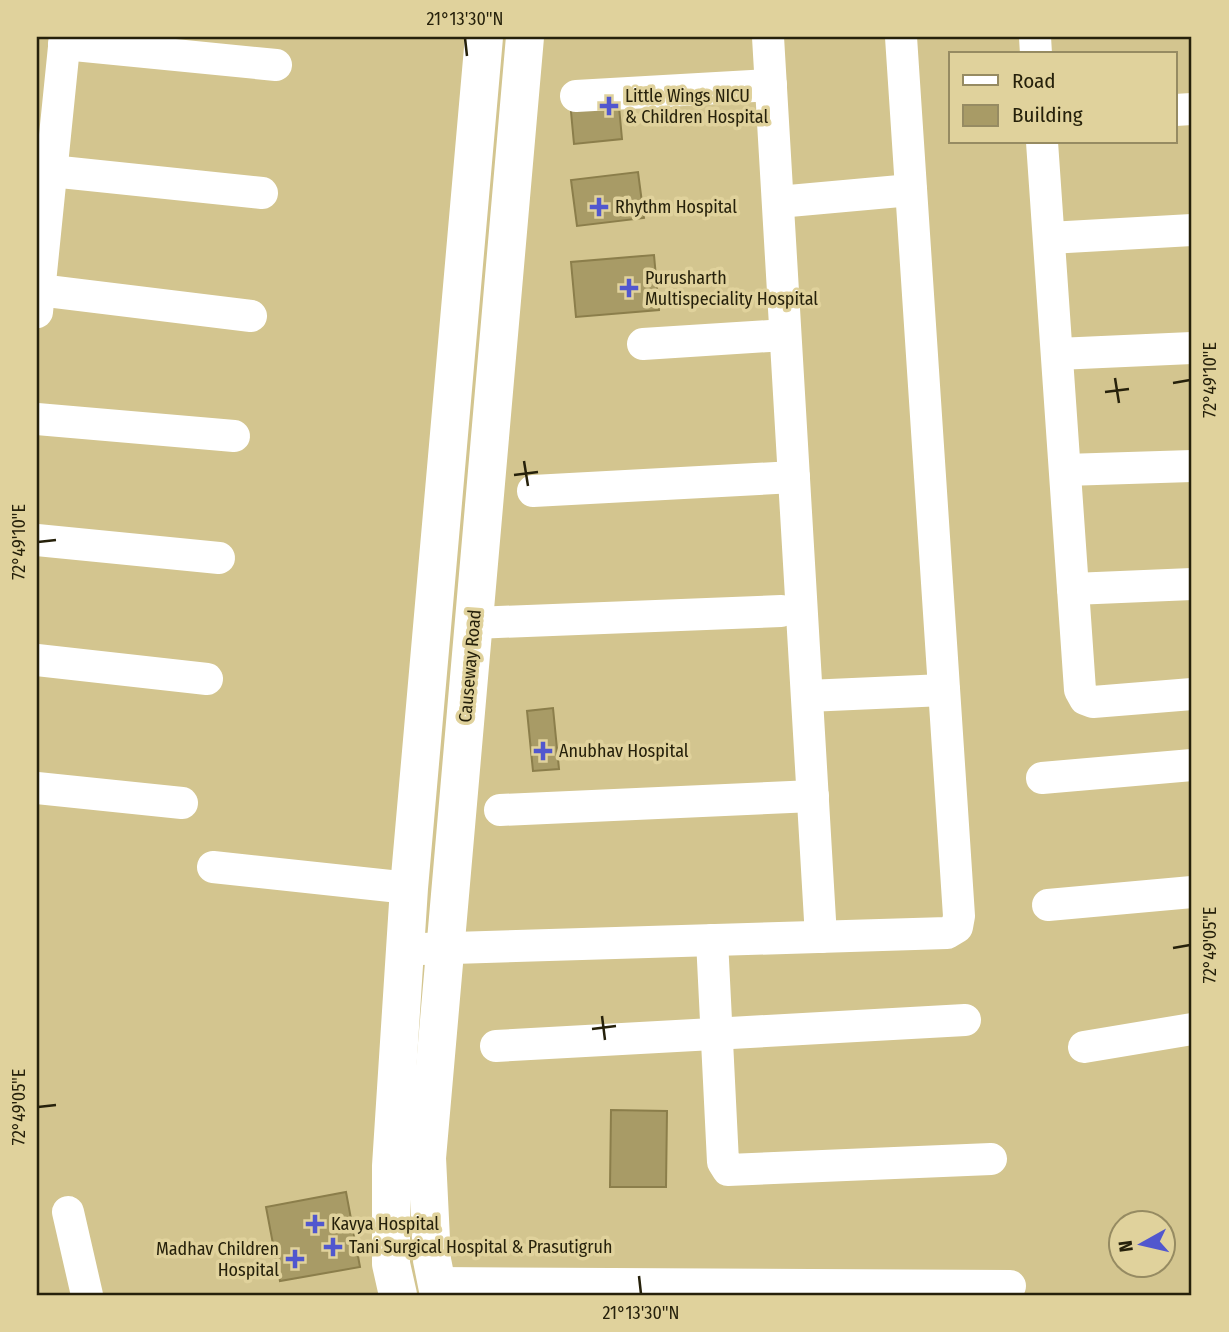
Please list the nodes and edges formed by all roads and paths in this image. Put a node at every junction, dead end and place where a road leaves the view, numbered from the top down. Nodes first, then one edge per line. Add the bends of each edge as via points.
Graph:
1 (484, 37) edge
2 (526, 37) edge
3 (768, 37) edge
4 (901, 37) edge
5 (65, 40) edge
6 (276, 65) dead end
7 (771, 85) junction
8 (576, 96) dead end
9 (1042, 144) edge
10 (51, 171) junction
11 (911, 190) junction
12 (262, 193) dead end
13 (778, 202) junction
14 (1192, 230) edge
15 (1049, 238) junction
16 (38, 301) edge
17 (251, 316) dead end
18 (785, 335) junction
19 (643, 344) dead end
20 (1192, 348) edge
21 (1057, 354) junction
22 (37, 419) edge
23 (234, 436) dead end
24 (1192, 466) edge
25 (1065, 470) junction
26 (794, 477) junction
27 (533, 491) dead end
28 (37, 540) edge
29 (219, 558) dead end
30 (1192, 583) edge
31 (1073, 589) junction
32 (781, 611) dead end
33 (474, 623) junction
34 (37, 660) edge
35 (207, 679) dead end
36 (944, 690) junction
37 (1192, 694) edge
38 (807, 696) junction
39 (1192, 765) edge
40 (1042, 778) dead end
41 (37, 788) edge
42 (813, 796) junction
43 (182, 803) dead end
44 (500, 810) dead end
45 (213, 867) dead end
46 (409, 888) junction
47 (1192, 892) edge
48 (1048, 905) dead end
49 (821, 937) junction
50 (712, 940) junction
51 (405, 948) junction
52 (446, 949) junction
53 (965, 1020) dead end
54 (1192, 1030) edge
55 (716, 1034) junction
56 (496, 1046) dead end
57 (1084, 1047) dead end
58 (992, 1159) dead end
59 (68, 1212) dead end
60 (1010, 1286) dead end
61 (438, 1289) edge
62 (87, 1295) edge
63 (398, 1295) edge

1 - 46 main road
2 - 33 main road, Causeway Road
3 - 7 street
4 - 11 street
5 - 6 street
5 - 10 street
7 - 8 street
7 - 13 street
9 - 15 street
10 - 12 street
10 - 16 street
11 - 13 street
11 - 36 street
13 - 18 street
14 - 15 street
15 - 21 street
16 - 17 street
18 - 19 street
18 - 26 street
20 - 21 street
21 - 25 street
22 - 23 street
24 - 25 street
25 - 31 street
26 - 27 street
26 - 38 street
28 - 29 street
30 - 31 street
31 - 37 street via 1080,690 1085,699
32 - 33 street
33 - 52 main road, Causeway Road
34 - 35 street
36 - 38 street
36 - 49 street via 957,927 947,933
38 - 42 street
39 - 40 street
41 - 43 street
42 - 44 street
42 - 49 street
45 - 46 street
46 - 51 main road
47 - 48 street
49 - 50 street
50 - 52 street
50 - 55 street
51 - 52 street
51 - 63 main road via 391,1166 391,1264
52 - 61 main road, Causeway Road via 427,1158 432,1260
53 - 55 street
54 - 57 street
55 - 56 street
55 - 58 street via 723,1162 728,1170
59 - 62 street
60 - 61 street

